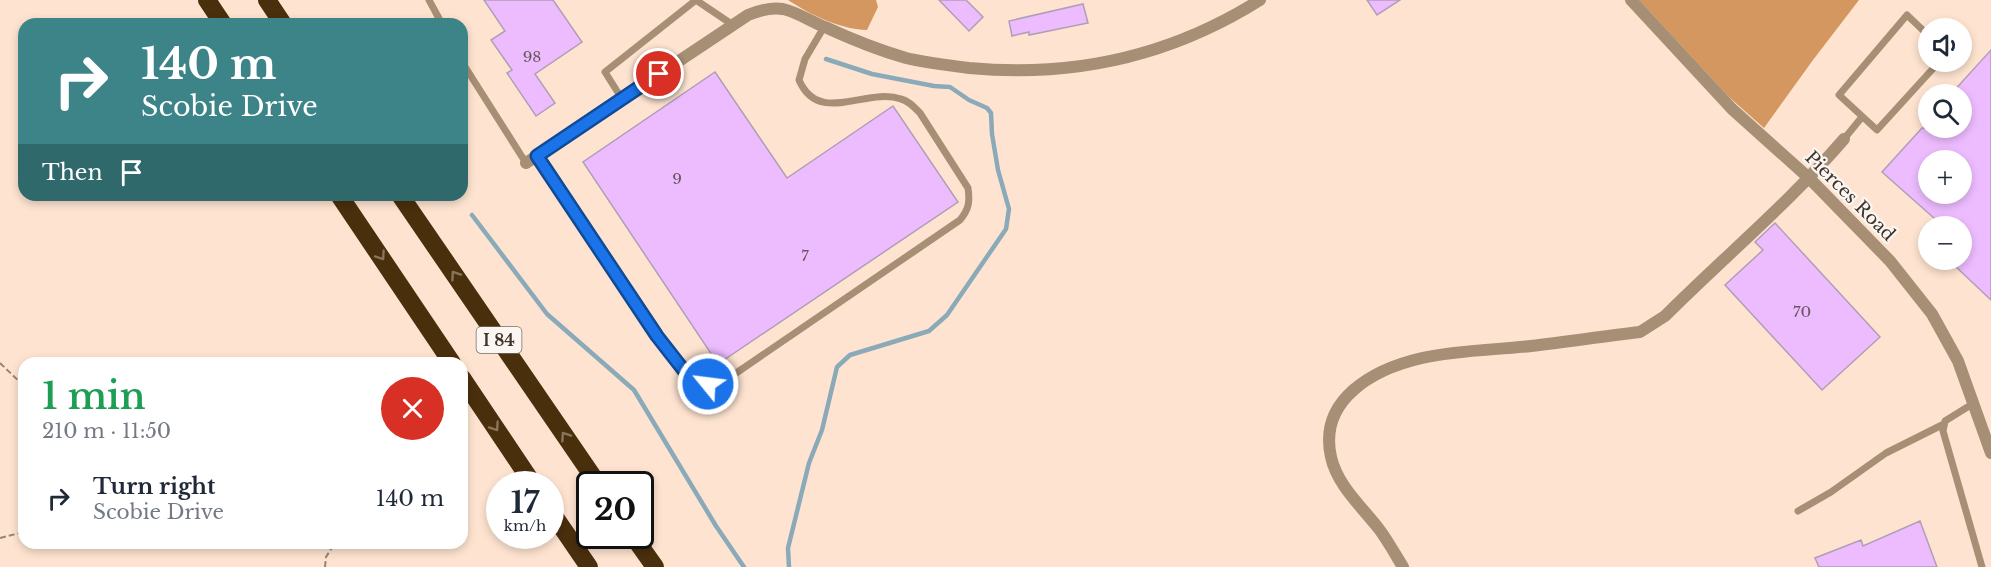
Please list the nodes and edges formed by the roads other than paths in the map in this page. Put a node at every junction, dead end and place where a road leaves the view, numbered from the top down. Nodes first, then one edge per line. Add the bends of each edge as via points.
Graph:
1 (207, 0) edge
2 (267, 0) edge
3 (429, 0) edge
4 (695, 0) edge
5 (1260, 0) edge
6 (1631, 0) edge
7 (219, 18) edge
8 (279, 18) edge
9 (439, 18) edge
10 (733, 24) junction
11 (1918, 26) edge
12 (824, 27) junction
13 (468, 70) edge
14 (1929, 72) edge
15 (622, 99) junction
16 (1862, 117) junction
17 (1844, 139) joint
18 (532, 160) junction
19 (1810, 179) junction
20 (343, 201) edge
21 (404, 201) edge
22 (448, 357) edge
23 (468, 387) edge
24 (1974, 403) junction
25 (1944, 424) junction
26 (1991, 453) edge
27 (524, 471) edge
28 (589, 471) edge
29 (1798, 511) dead end
30 (564, 530) edge
31 (642, 549) edge
32 (589, 567) edge
33 (655, 567) edge
34 (1403, 567) edge
35 (1982, 567) edge

1 - 7 highway
2 - 8 highway
3 - 9 lane
4 - 10 lane
4 - 15 lane via 605,72
5 - 12 street via 1198,34 1146,53 1052,71 932,64 905,58
6 - 19 street, Pierces Road via 1732,109
10 - 12 street via 771,8 785,9
10 - 15 street
11 - 16 lane via 1907,15 1839,94
12 - 18 lane via 805,59 799,80 804,91 815,101 838,103 890,97 910,103 968,189 967,212 726,380 699,382 689,377
13 - 18 lane
14 - 16 lane via 1877,130
15 - 18 street
16 - 17 lane
17 - 19 street
19 - 24 street, Pierces Road via 1890,261 1932,314 1958,361
19 - 34 street via 1665,316 1640,332 1420,358 1380,373 1355,388 1342,401 1329,427 1331,459 1348,491 1380,530
20 -> 22 highway, I 84
28 -> 21 highway, I 84
23 -> 27 highway
24 - 25 lane
24 - 26 street, Pierces Road
25 - 29 lane via 1886,453
25 - 35 lane
30 - 32 highway
31 - 33 highway

